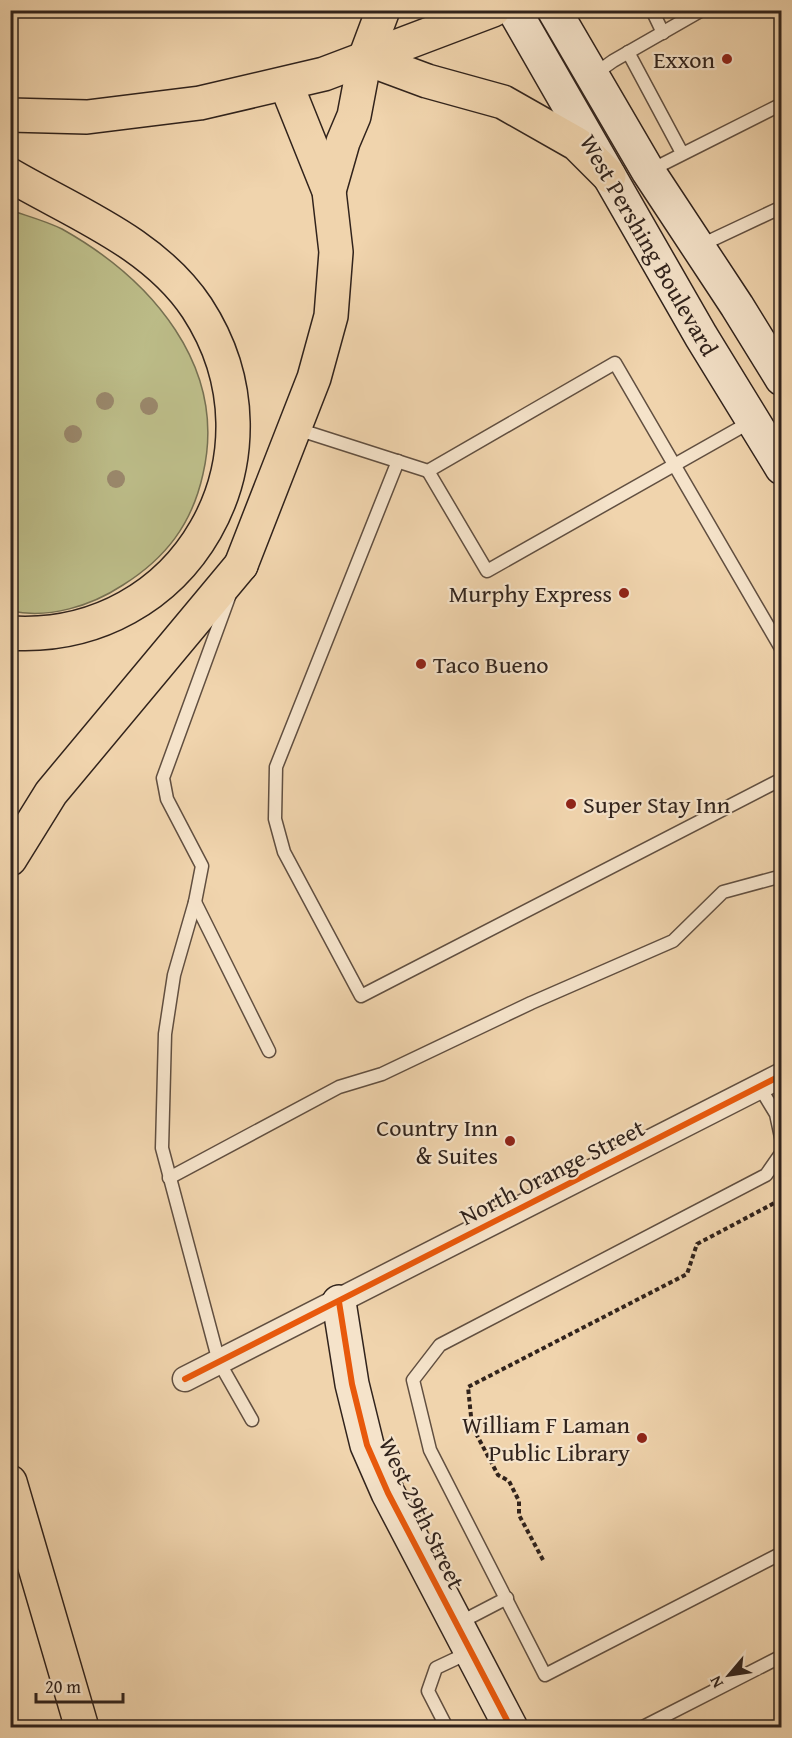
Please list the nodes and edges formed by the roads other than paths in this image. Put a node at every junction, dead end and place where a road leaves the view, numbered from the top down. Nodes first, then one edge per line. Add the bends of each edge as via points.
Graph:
1 (383, 10) edge
2 (554, 10) edge
3 (652, 10) edge
4 (702, 10) edge
5 (508, 14) edge
6 (663, 33) junction
7 (628, 52) junction
8 (365, 58) junction
9 (592, 76) junction
10 (286, 84) junction
11 (782, 104) edge
12 (10, 115) edge
13 (682, 153) junction
14 (648, 171) junction
15 (10, 175) edge
16 (609, 176) junction
17 (329, 191) junction
18 (782, 207) edge
19 (697, 247) junction
20 (782, 379) edge
21 (753, 420) junction
22 (295, 428) junction
23 (398, 461) junction
24 (675, 466) junction
25 (782, 468) edge
26 (428, 471) junction
27 (241, 565) junction
28 (10, 633) edge
29 (782, 650) edge
30 (782, 779) edge
31 (10, 859) edge
32 (782, 876) edge
33 (195, 902) junction
34 (268, 1051) dead end
35 (782, 1075) edge
36 (759, 1086) junction
37 (782, 1142) edge
38 (782, 1152) edge
39 (170, 1178) junction
40 (339, 1302) junction
41 (219, 1362) junction
42 (185, 1379) dead end
43 (252, 1420) dead end
44 (10, 1482) edge
45 (782, 1553) edge
46 (507, 1598) junction
47 (464, 1638) junction
48 (782, 1656) edge
49 (82, 1728) edge
50 (447, 1728) edge
51 (511, 1728) edge
52 (641, 1728) edge

1 - 8 main road
2 - 9 main road, West Pershing Boulevard
3 - 6 lane
4 - 6 lane
5 - 8 main road
5 - 16 main road, West Pershing Boulevard
6 - 7 lane
7 - 9 lane
7 - 13 lane
8 - 10 main road
8 - 16 main road via 427,81 503,102 577,144
8 - 17 main road via 354,116
9 - 14 main road, West Pershing Boulevard
10 - 12 main road via 200,103 129,113 54,118
10 - 17 main road
11 - 13 lane
13 - 14 lane
14 - 19 main road, West Pershing Boulevard
15 - 28 main road via 102,225 156,263 178,284 215,340 229,381 234,417 226,483 208,528 183,564 156,590 98,622 58,632
16 - 21 main road, West Pershing Boulevard
17 - 22 main road via 336,252 331,316
18 - 19 lane
19 - 20 main road, West Pershing Boulevard
21 - 24 lane
21 - 25 main road, West Pershing Boulevard
22 - 23 lane
22 - 27 main road
23 - 26 lane
23 - 30 lane via 276,766 275,819 284,852 361,996
24 - 26 lane via 487,571
24 - 26 lane via 615,363
24 - 29 lane
27 - 31 main road via 51,793
27 - 33 lane via 163,778 167,799 202,866
32 - 39 lane via 723,892 674,941 382,1074 339,1087
33 - 34 lane
33 - 39 lane via 174,975 165,1034 162,1148
35 - 36 street, North Orange Street
36 - 37 lane via 776,1114
36 - 40 street, North Orange Street
38 - 46 lane via 766,1175 440,1345 413,1380 430,1450
39 - 41 lane
40 - 41 street, North Orange Street
40 - 47 main road, West 29th Street via 367,1445
41 - 42 street, North Orange Street
41 - 43 lane
44 - 49 main road
45 - 46 lane via 544,1675
46 - 47 lane
47 - 50 lane via 436,1668 429,1691
47 - 51 main road, West 29th Street
48 - 52 lane

